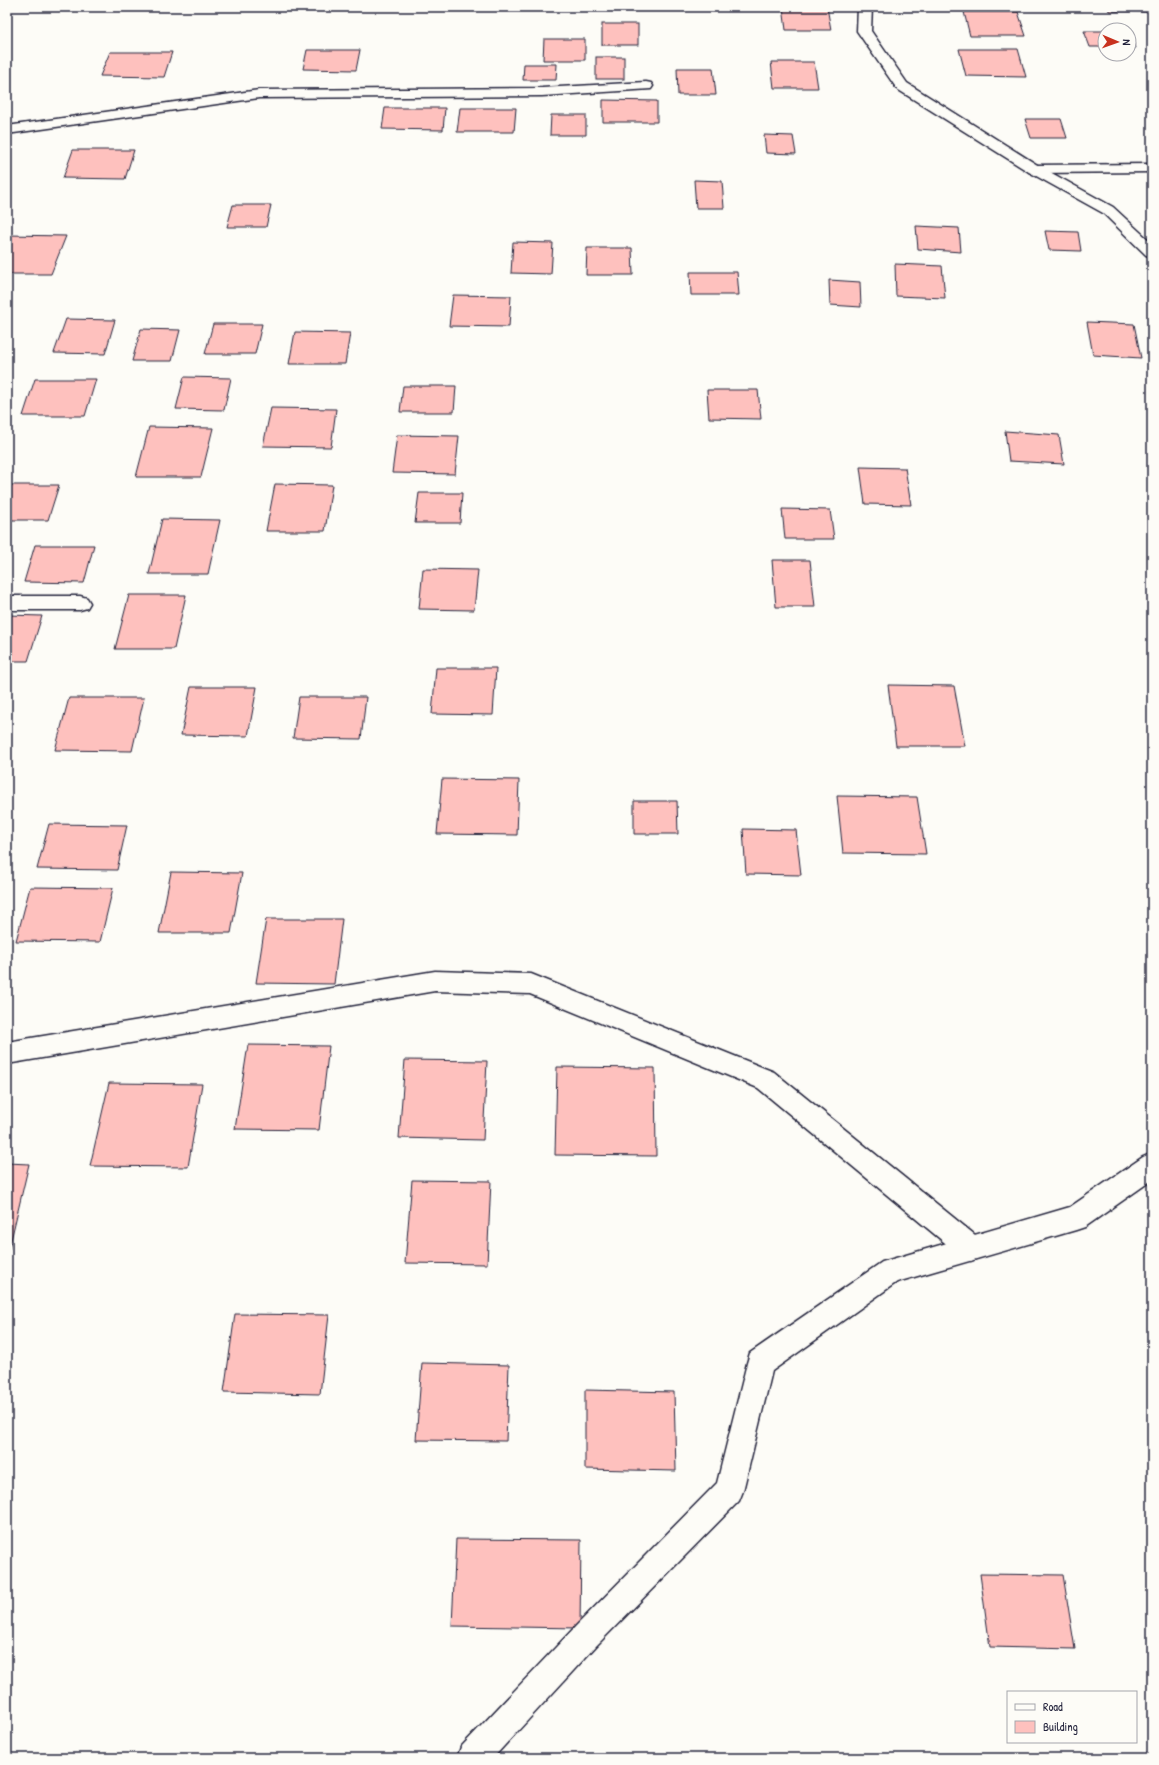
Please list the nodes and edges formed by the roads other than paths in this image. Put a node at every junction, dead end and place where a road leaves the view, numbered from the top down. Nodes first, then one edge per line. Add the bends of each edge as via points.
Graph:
1 (865, 7) edge
2 (646, 86) dead end
3 (7, 130) edge
4 (1152, 168) edge
5 (1034, 169) junction
6 (1152, 252) edge
7 (7, 603) edge
8 (80, 603) dead end
9 (7, 1053) edge
10 (1152, 1165) edge
11 (971, 1248) junction
12 (472, 1758) edge

1 - 5 street via 864,31 902,86
2 - 3 street via 542,92 258,94
4 - 5 street
5 - 6 street via 1108,210
7 - 8 street
9 - 11 street via 435,981 531,984 766,1080
10 - 11 street via 1076,1218
11 - 12 street via 891,1271 760,1363 729,1491 586,1636

